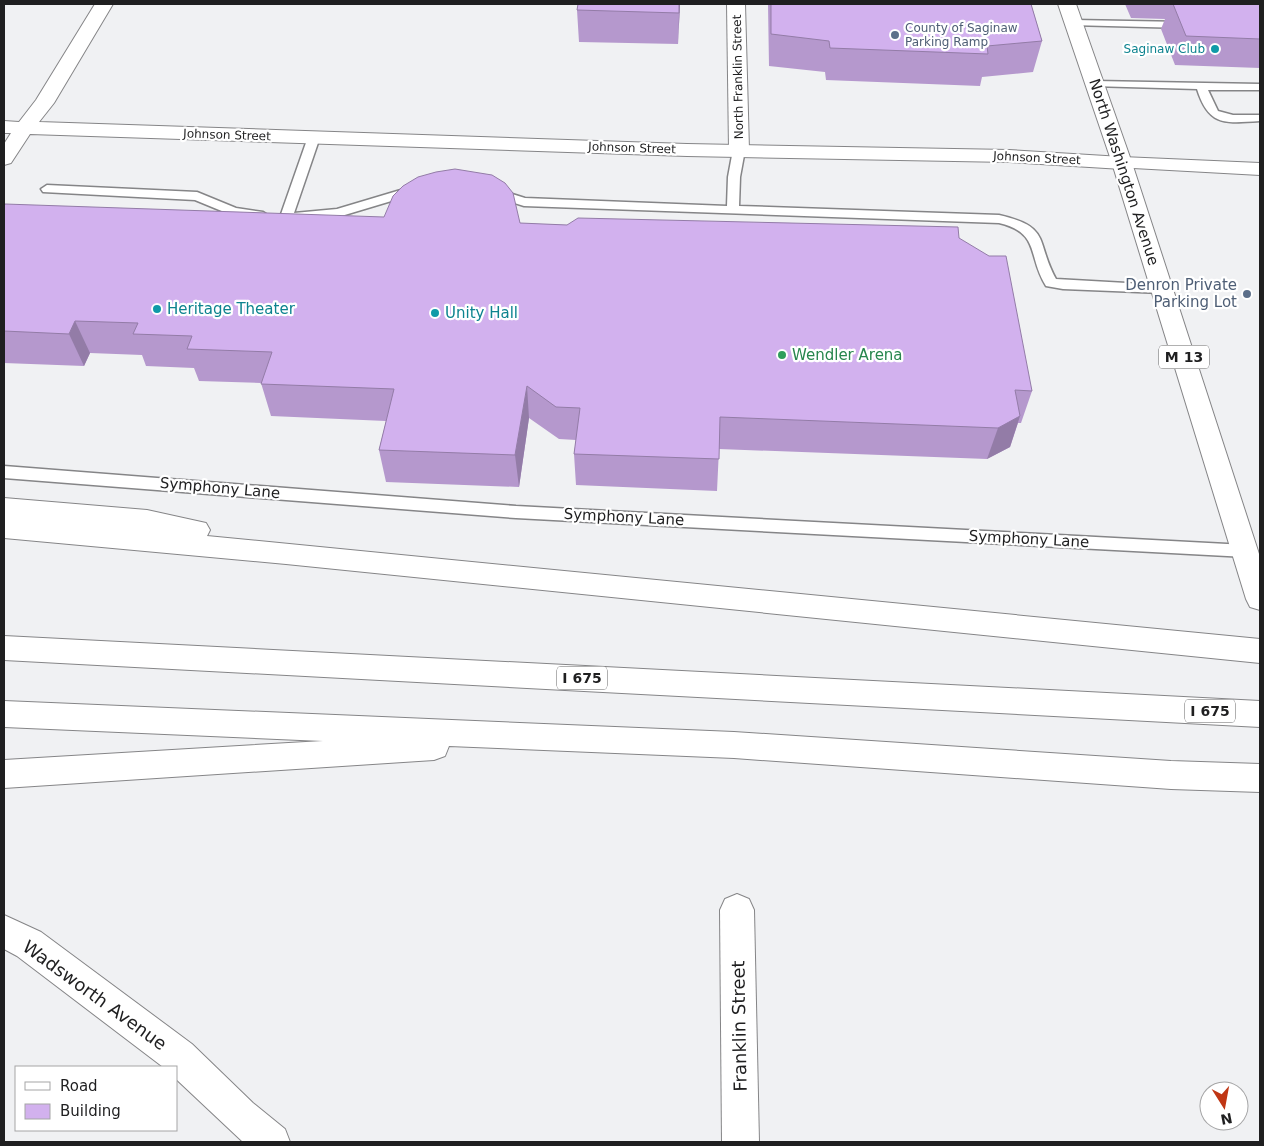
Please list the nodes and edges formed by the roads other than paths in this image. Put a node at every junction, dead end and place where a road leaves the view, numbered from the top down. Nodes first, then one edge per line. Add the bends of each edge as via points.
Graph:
1 (104, 4) edge
2 (736, 4) edge
3 (1067, 4) edge
4 (1074, 23) junction
5 (1198, 25) edge
6 (1094, 84) junction
7 (1201, 86) junction
8 (1260, 87) edge
9 (1260, 118) edge
10 (14, 128) edge
11 (314, 137) junction
12 (739, 150) junction
13 (4, 159) edge
14 (1122, 163) junction
15 (1260, 168) edge
16 (429, 188) edge
17 (47, 189) dead end
18 (480, 189) edge
19 (733, 210) junction
20 (286, 217) junction
21 (1162, 289) junction
22 (4, 472) edge
23 (4, 508) edge
24 (4, 528) edge
25 (286, 553) junction
26 (1253, 565) edge
27 (1260, 599) edge
28 (4, 648) edge
29 (1260, 651) edge
30 (4, 714) edge
31 (1260, 714) edge
32 (600, 738) junction
33 (4, 774) edge
34 (1260, 778) edge
35 (737, 910) dead end
36 (4, 931) edge
37 (272, 1142) edge
38 (741, 1142) edge

1 - 10 main road via 44,103
2 - 12 main road, North Franklin Street
3 - 4 main road, North Washington Avenue / M 13
4 - 5 lane
4 - 6 main road, North Washington Avenue / M 13
6 - 7 lane
6 - 14 main road, North Washington Avenue / M 13
7 - 8 lane
7 - 9 lane via 1214,114
10 - 11 main road, Johnson Street
10 - 13 main road
11 - 12 main road, Johnson Street
11 - 20 lane
12 - 14 main road, Johnson Street via 1009,156
12 - 19 lane
14 - 15 main road, Johnson Street
14 - 21 main road, North Washington Avenue / M 13
16 - 20 lane via 338,213
17 - 20 lane via 197,196 233,211
18 - 19 lane via 524,202
19 - 21 lane via 1015,221 1034,235 1051,283
21 - 26 main road, North Washington Avenue / M 13
22 - 26 lane, Symphony Lane
23 - 25 main road via 147,520
24 - 25 main road
25 - 29 main road
26 - 27 main road, North Washington Avenue / M 13
28 - 31 main road, I 675 via 210,662
30 - 32 main road
32 - 33 main road
32 - 34 main road
35 - 38 main road, Franklin Street
36 - 37 main road, Wadsworth Avenue via 29,944 178,1057

